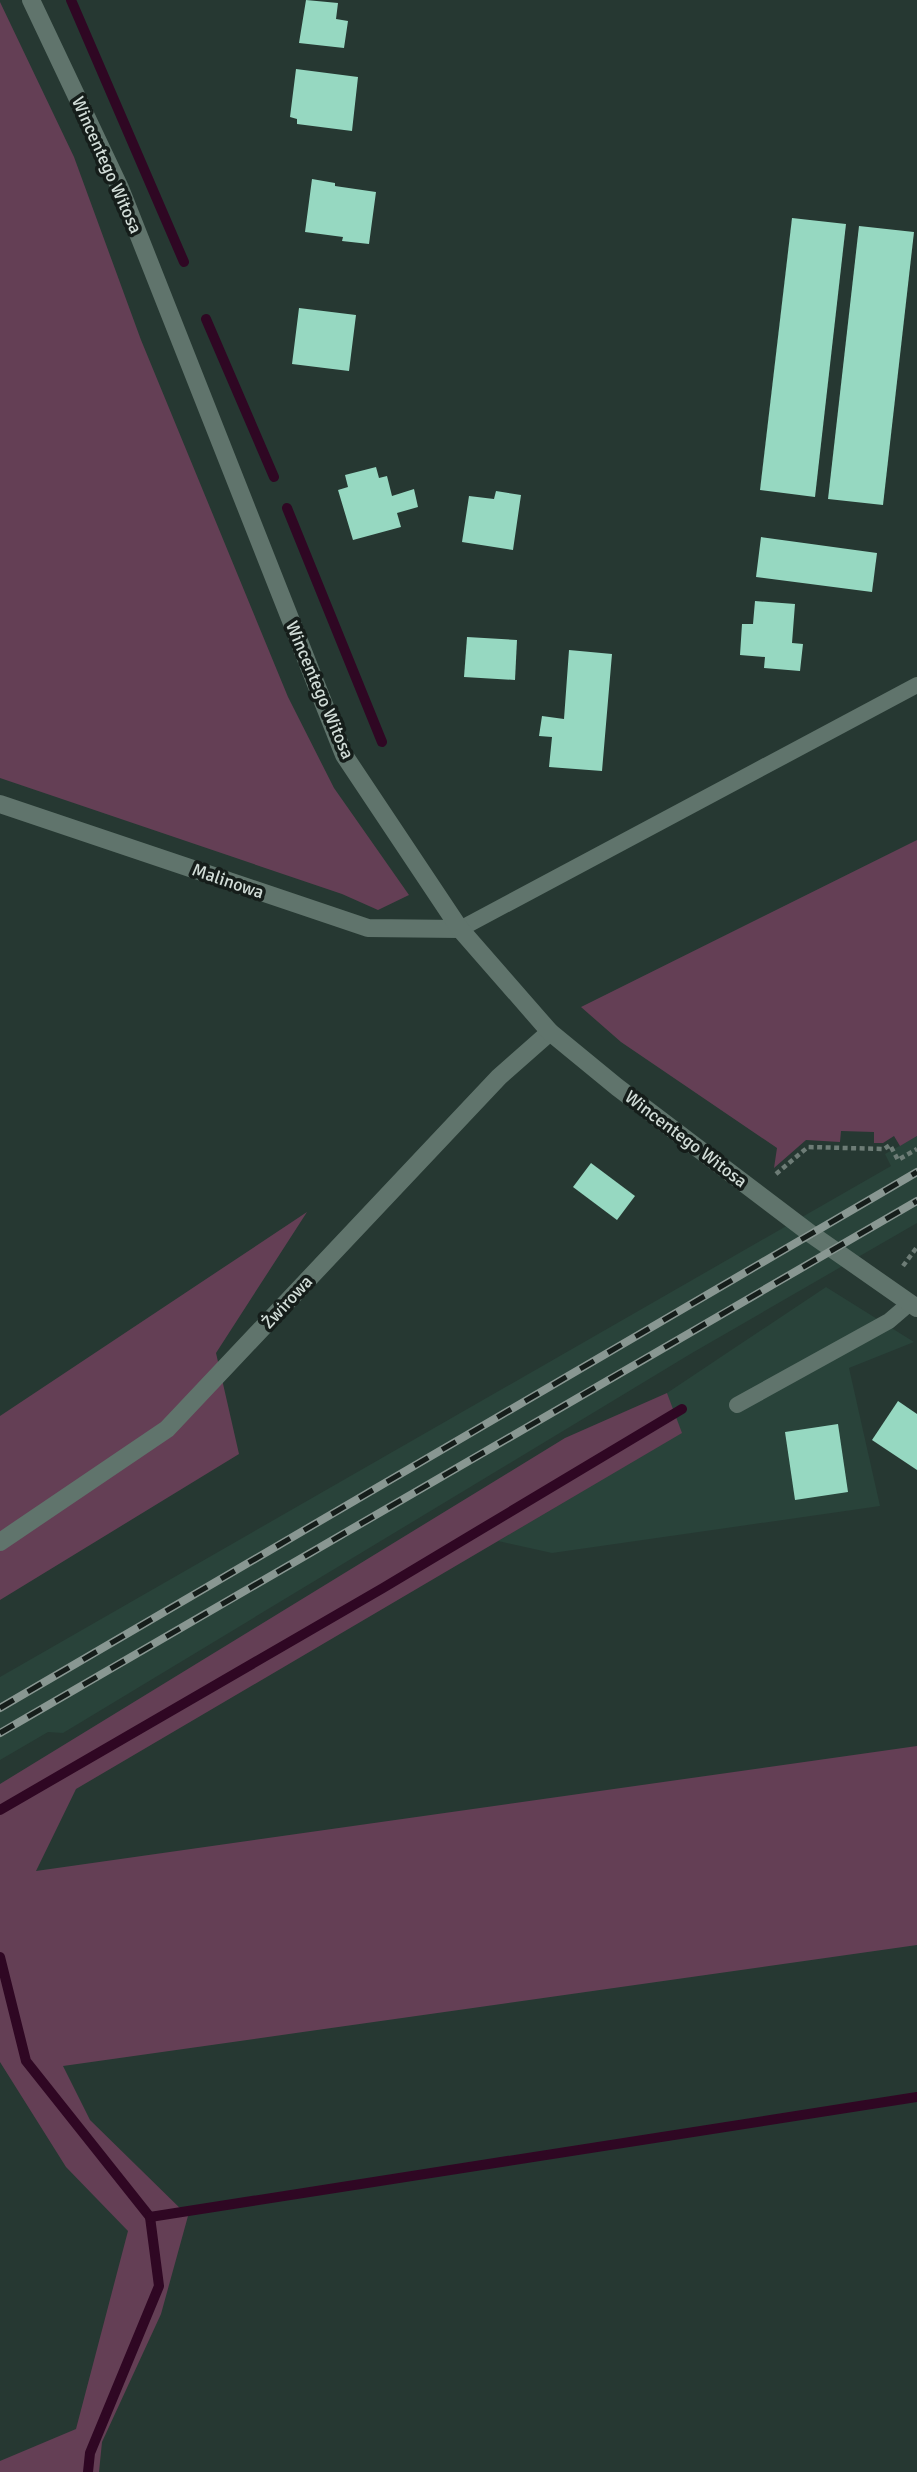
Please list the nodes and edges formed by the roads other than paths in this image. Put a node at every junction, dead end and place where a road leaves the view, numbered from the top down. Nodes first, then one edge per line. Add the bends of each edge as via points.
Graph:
1 (31, 0) edge
2 (917, 685) edge
3 (0, 804) edge
4 (460, 929) junction
5 (550, 1032) junction
6 (913, 1306) edge
7 (737, 1405) dead end
8 (0, 1542) edge

1 - 4 street, Wincentego Witosa via 120,188 344,755
2 - 4 lane
3 - 4 street, Malinowa via 368,928
4 - 5 street, Wincentego Witosa
5 - 6 street, Wincentego Witosa via 811,1234
5 - 8 street, Żwirowa via 490,1087 167,1429
6 - 7 lane

